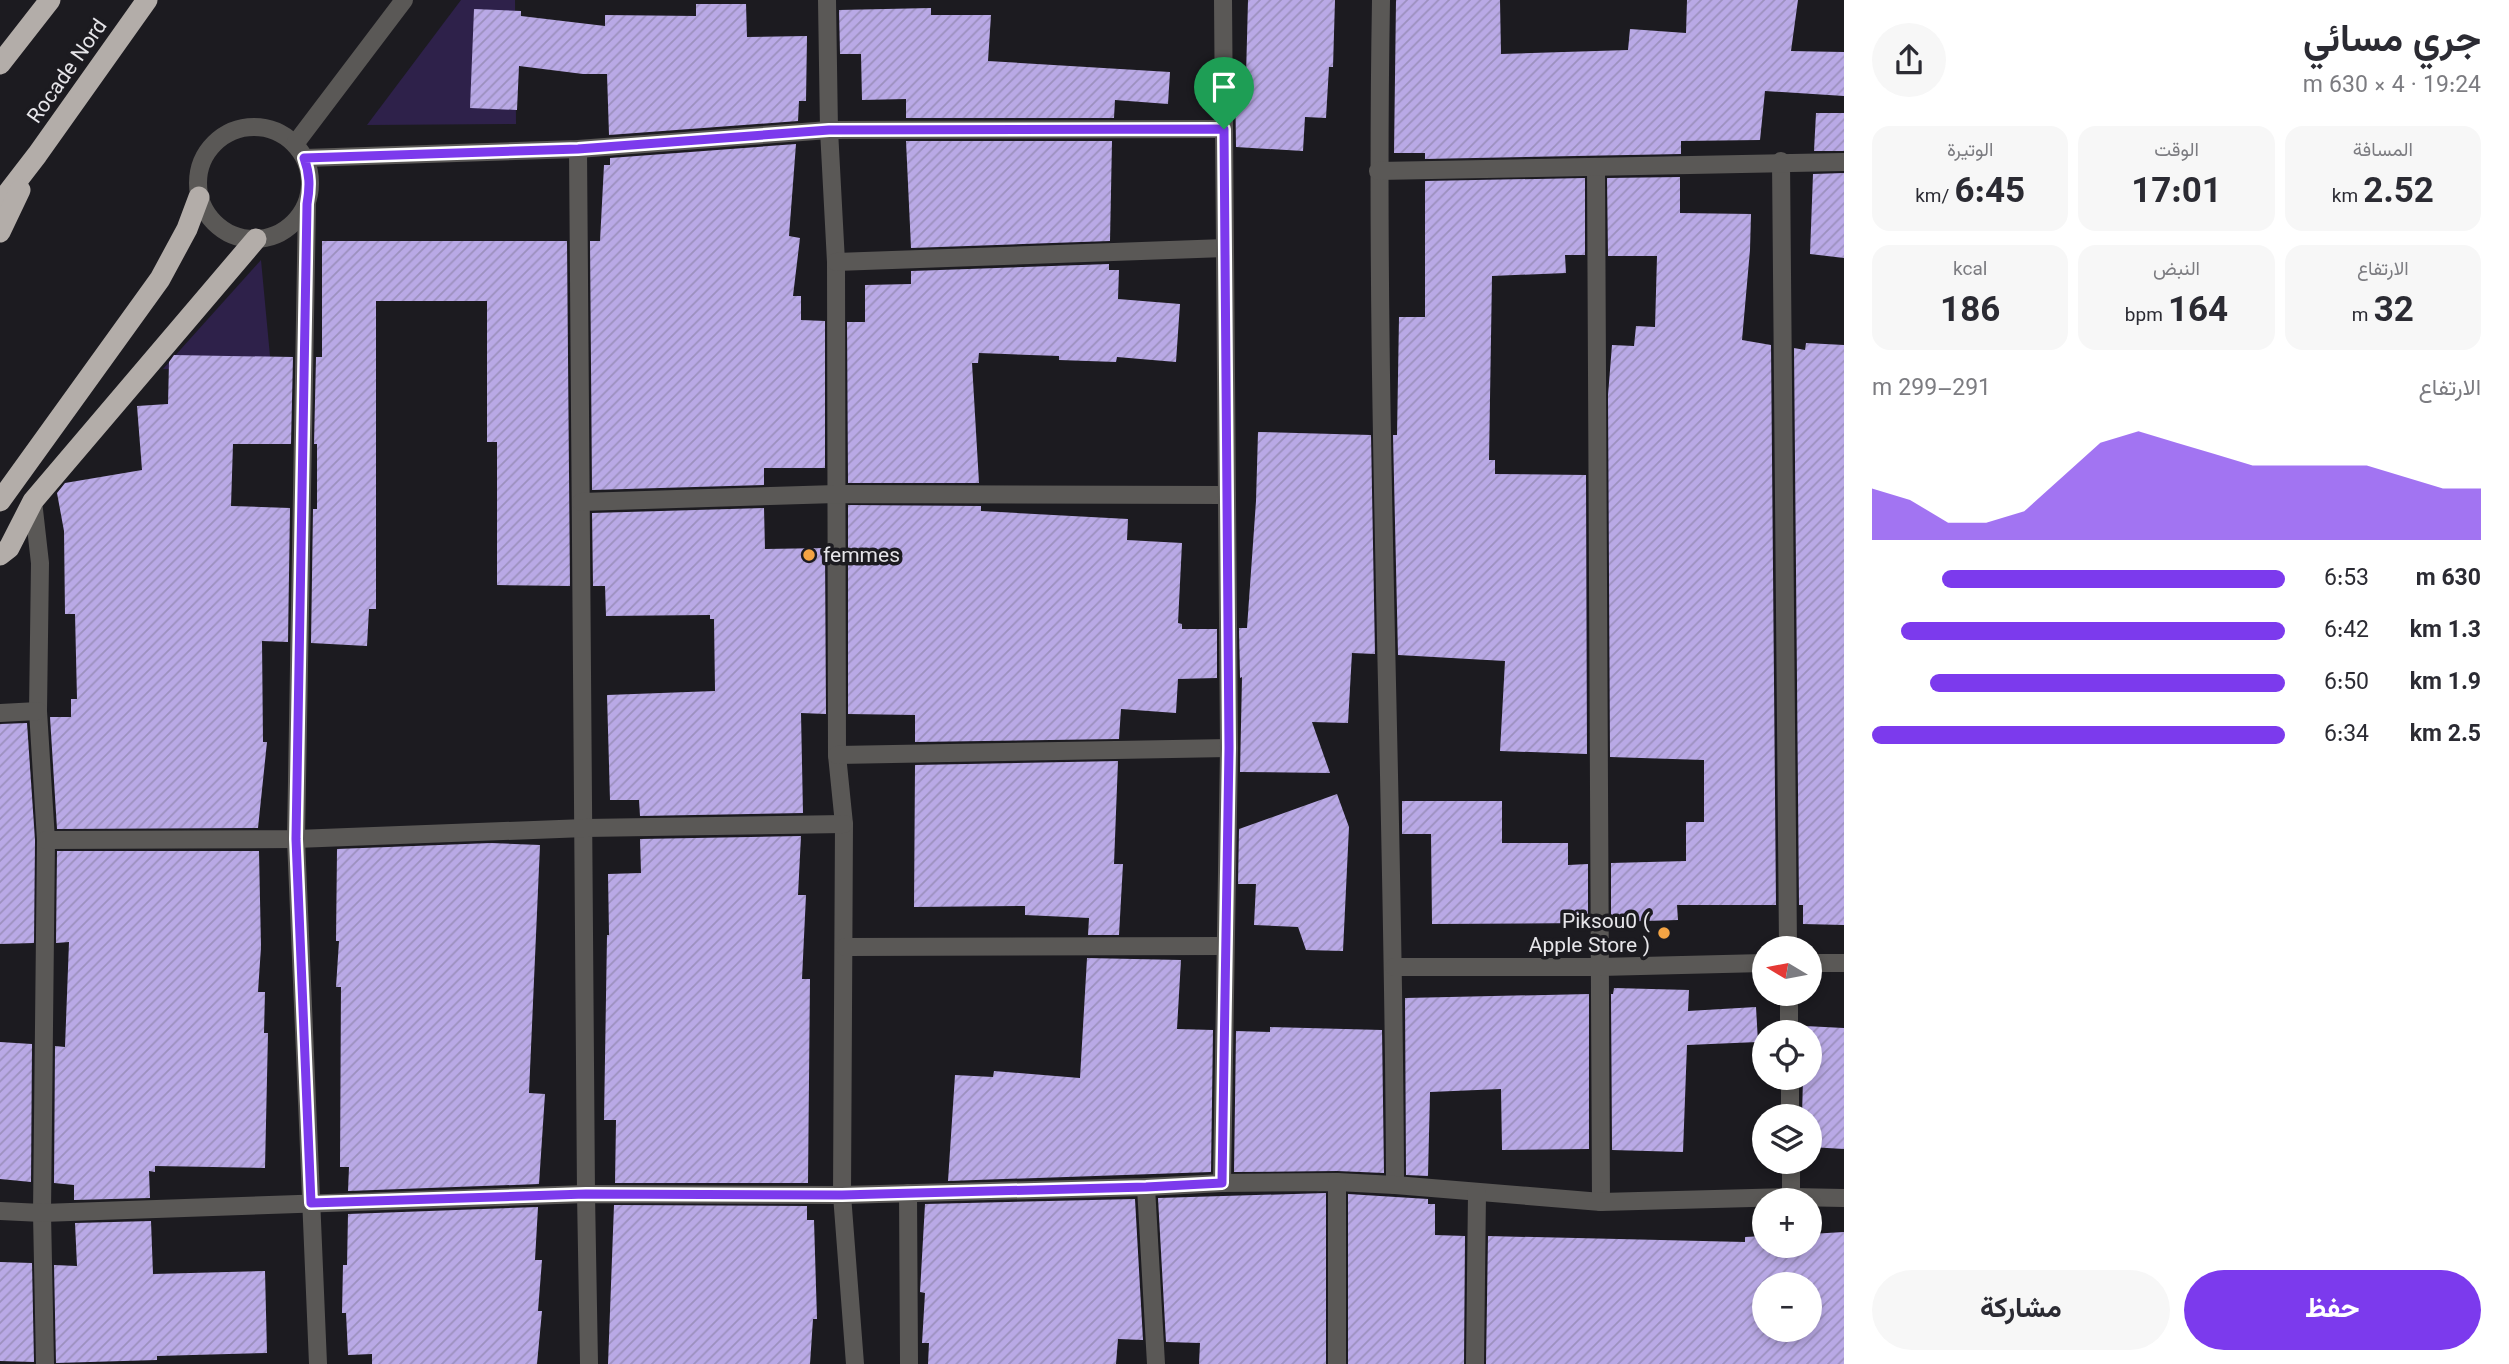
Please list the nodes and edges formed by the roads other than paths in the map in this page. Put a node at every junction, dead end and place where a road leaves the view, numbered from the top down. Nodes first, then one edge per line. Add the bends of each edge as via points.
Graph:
1 (50, 0) edge
2 (147, 0) edge
3 (404, 0) edge
4 (827, 0) edge
5 (1223, 0) edge
6 (1381, 0) edge
7 (0, 64) edge
8 (1224, 129) junction
9 (829, 130) junction
10 (578, 149) junction
11 (300, 151) junction
12 (37, 155) junction
13 (1781, 161) junction
14 (1844, 162) edge
15 (1596, 167) junction
16 (1378, 171) junction
17 (199, 197) junction
18 (0, 203) edge
19 (307, 204) junction
20 (0, 232) edge
21 (256, 239) junction
22 (1225, 248) junction
23 (836, 262) junction
24 (836, 494) junction
25 (1227, 495) junction
26 (0, 501) edge
27 (33, 501) junction
28 (581, 502) junction
29 (0, 555) edge
30 (38, 711) junction
31 (0, 713) edge
32 (1229, 748) junction
33 (837, 755) junction
34 (844, 824) junction
35 (584, 828) junction
36 (296, 839) junction
37 (46, 841) junction
38 (1788, 936) edge
39 (1225, 946) junction
40 (845, 947) junction
41 (1752, 963) edge
42 (1822, 963) edge
43 (1844, 963) edge
44 (1394, 967) junction
45 (1600, 967) junction
46 (1337, 1182) junction
47 (1222, 1183) junction
48 (1395, 1185) junction
49 (1146, 1187) junction
50 (908, 1193) junction
51 (1477, 1193) junction
52 (586, 1194) junction
53 (842, 1195) junction
54 (1752, 1198) edge
55 (1822, 1198) edge
56 (1844, 1198) edge
57 (1601, 1202) junction
58 (311, 1203) junction
59 (0, 1211) edge
60 (42, 1213) junction
61 (45, 1364) edge
62 (318, 1364) edge
63 (589, 1364) edge
64 (855, 1364) edge
65 (909, 1364) edge
66 (1156, 1364) edge
67 (1337, 1364) edge
68 (1475, 1364) edge

1 - 7 highway
2 - 12 highway, Rocade Nord
3 - 11 street
4 - 9 street
5 - 8 street
6 - 16 street
8 - 9 street
8 - 22 street
9 - 10 street
9 - 23 street
10 - 11 street
10 - 28 street
11 - 17 street via 281,133 263,126 244,126 226,133 202,160
11 - 19 street via 309,171
12 - 18 highway, Rocade Nord
12 - 20 highway
13 - 14 street
13 - 15 street
13 - 38 street
15 - 16 street
15 - 45 street
16 - 44 street
17 - 21 street via 220,229
17 - 26 highway via 160,279
19 - 21 street via 287,228
19 - 36 street
21 - 27 highway
22 - 23 street
22 - 25 street
23 - 24 street
24 - 25 street
24 - 28 street
24 - 33 street
25 - 32 street
27 - 29 highway via 9,548
27 - 30 street via 40,563
28 - 35 street
30 - 31 street
30 - 37 street
32 - 33 street
32 - 39 street
33 - 34 street
34 - 35 street
34 - 40 street
35 - 36 street
35 - 52 street
36 - 37 street
36 - 58 street
37 - 60 street
39 - 40 street
39 - 47 street
40 - 53 street
41 - 45 street
42 - 43 street
44 - 45 street
44 - 48 street
45 - 57 street
46 - 47 street
46 - 48 street
46 - 67 street
47 - 49 street
48 - 51 street
49 - 50 street
49 - 66 street
50 - 53 street
50 - 65 street
51 - 57 street
51 - 68 street
52 - 53 street
52 - 58 street
52 - 63 street
53 - 64 street
54 - 57 street
55 - 56 street
58 - 60 street
58 - 62 street
59 - 60 street
60 - 61 street

